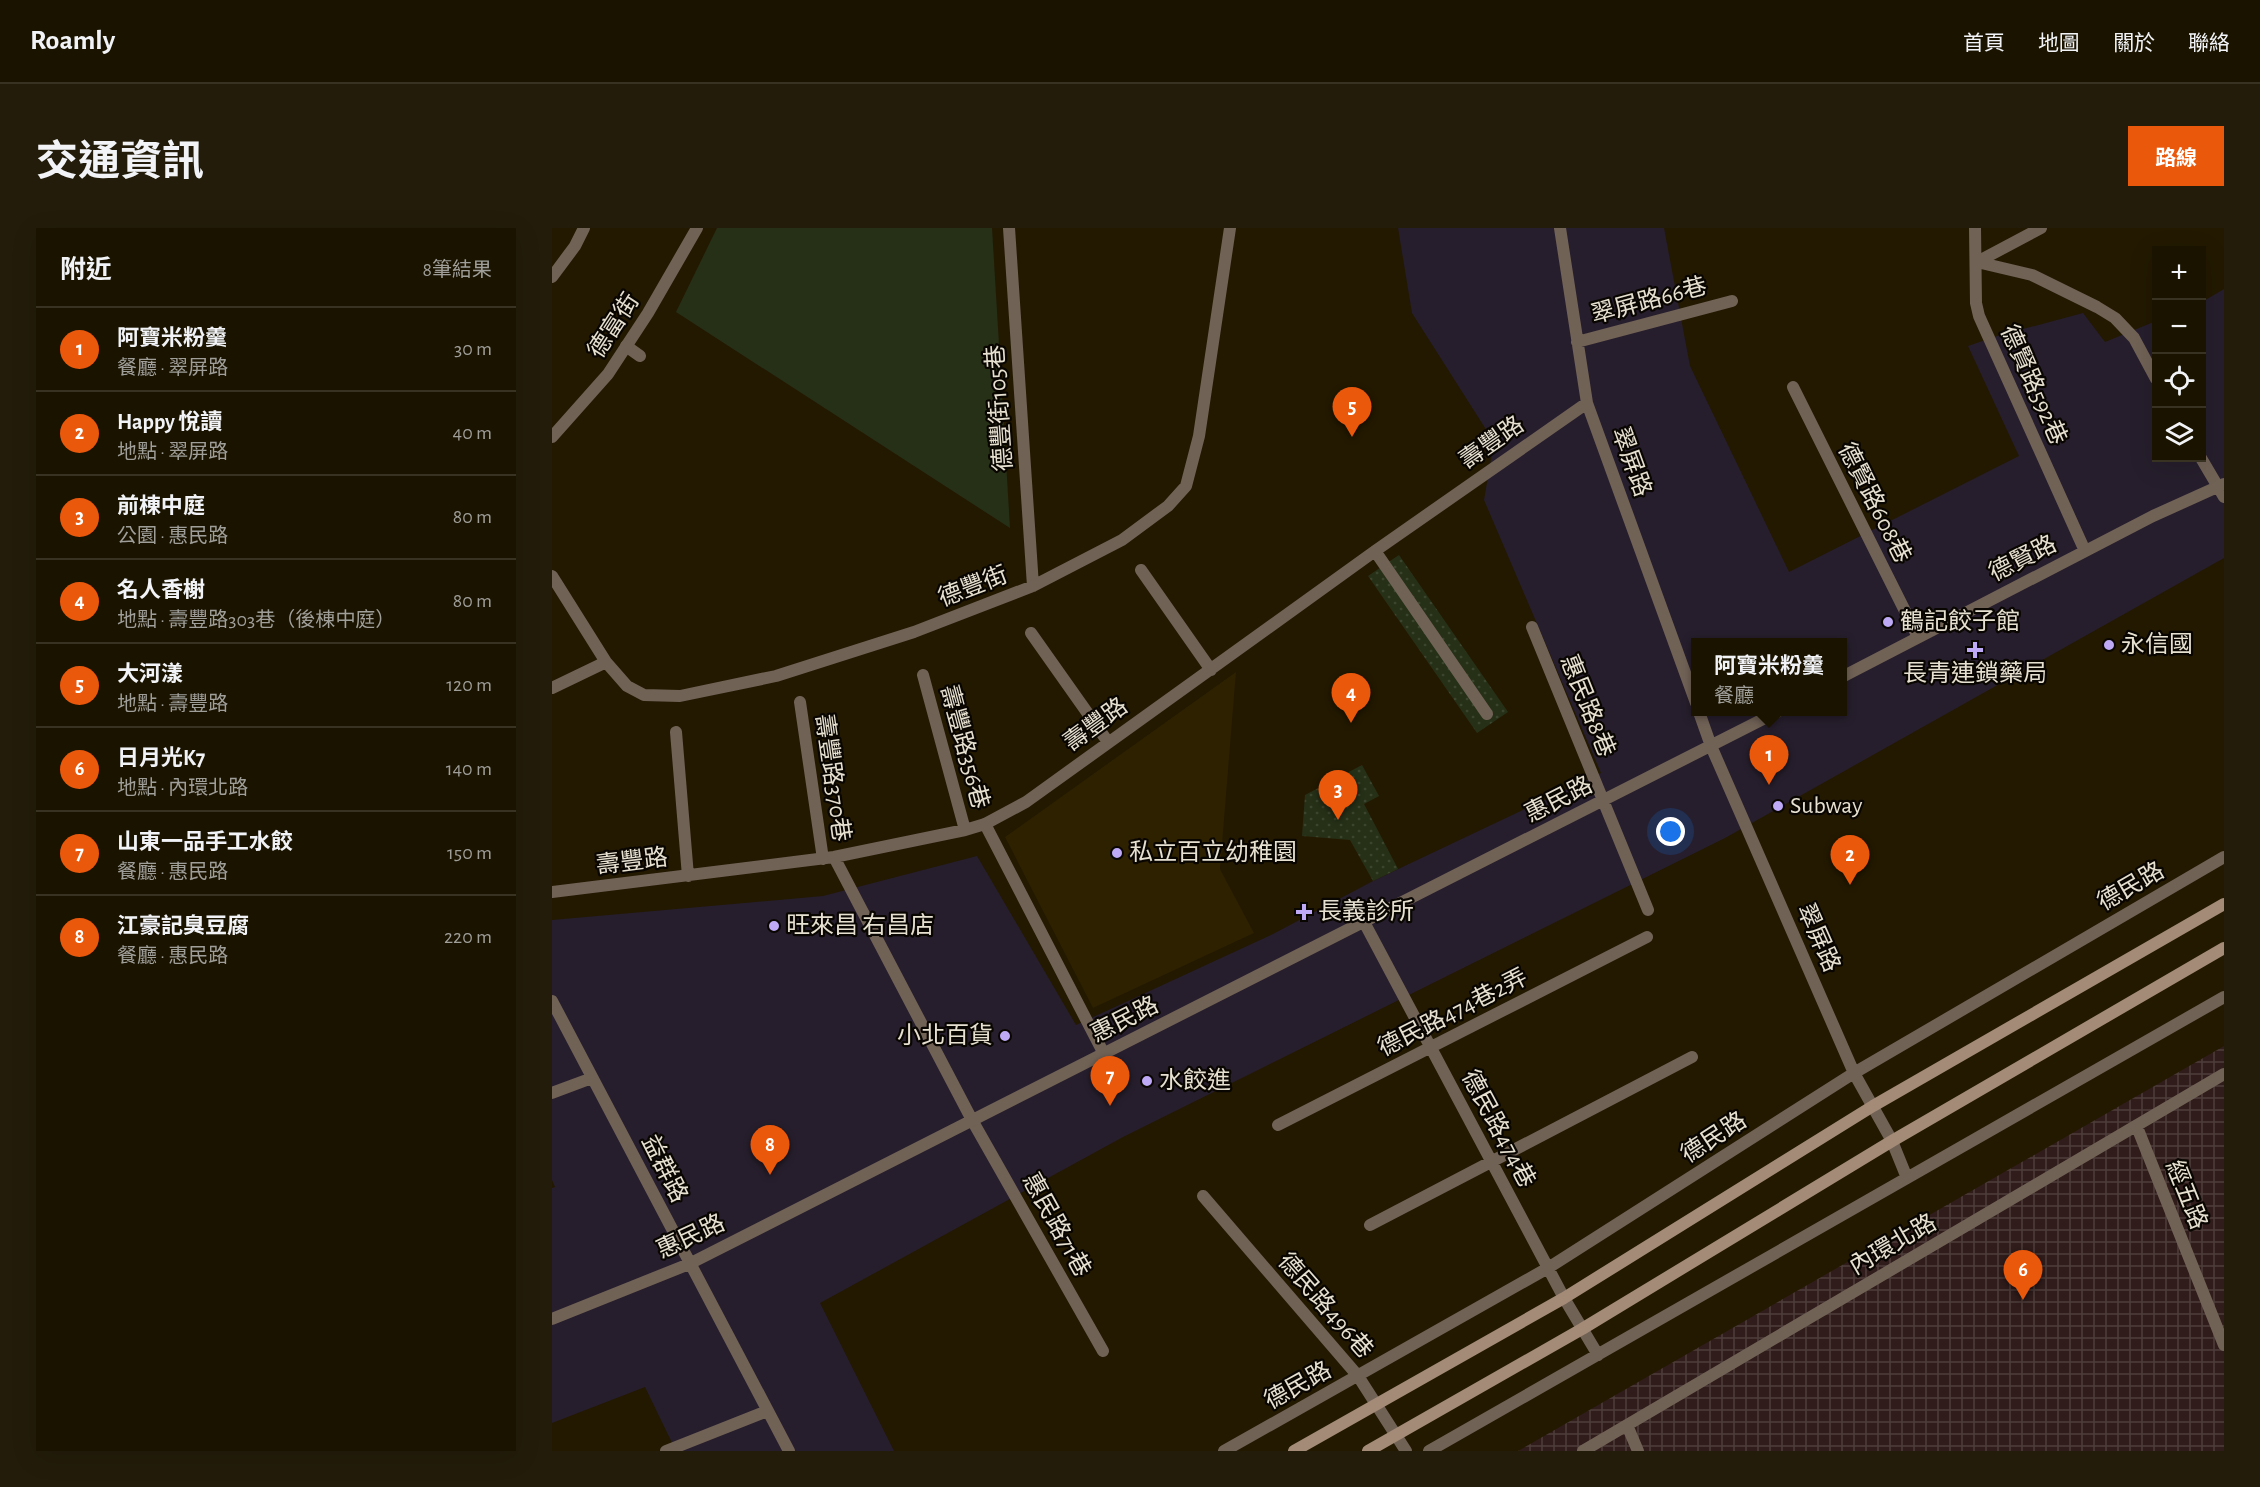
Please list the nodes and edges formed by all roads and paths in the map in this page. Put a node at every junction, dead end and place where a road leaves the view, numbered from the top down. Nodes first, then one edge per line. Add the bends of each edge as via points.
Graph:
1 (584, 228) edge
2 (697, 228) edge
3 (1009, 228) edge
4 (1230, 228) edge
5 (1560, 228) edge
6 (1975, 228) edge
7 (2041, 228) edge
8 (1977, 262) junction
9 (552, 277) edge
10 (1732, 301) dead end
11 (1577, 342) junction
12 (626, 346) junction
13 (640, 356) dead end
14 (2152, 370) edge
15 (1793, 387) dead end
16 (1587, 403) junction
17 (552, 437) edge
18 (2204, 462) edge
19 (2222, 489) edge
20 (1375, 551) junction
21 (2085, 551) junction
22 (1141, 570) dead end
23 (552, 576) edge
24 (1033, 586) junction
25 (1532, 627) dead end
26 (1031, 633) dead end
27 (1918, 637) junction
28 (606, 662) junction
29 (1211, 670) junction
30 (1847, 674) edge
31 (923, 675) dead end
32 (552, 688) edge
33 (1691, 692) edge
34 (800, 702) dead end
35 (1486, 714) dead end
36 (1701, 716) edge
37 (1768, 716) edge
38 (675, 732) dead end
39 (1108, 742) junction
40 (1711, 746) junction
41 (1604, 801) junction
42 (985, 824) junction
43 (965, 830) junction
44 (2224, 857) edge
45 (828, 858) junction
46 (688, 876) junction
47 (552, 892) edge
48 (2224, 904) edge
49 (1648, 910) dead end
50 (1364, 922) junction
51 (1647, 937) dead end
52 (2224, 948) edge
53 (2224, 997) edge
54 (552, 1001) edge
55 (1431, 1048) junction
56 (1104, 1054) junction
57 (1692, 1057) dead end
58 (1854, 1073) junction
59 (2224, 1074) edge
60 (592, 1078) junction
61 (552, 1094) edge
62 (1873, 1106) junction
63 (972, 1120) junction
64 (1278, 1125) dead end
65 (2137, 1127) junction
66 (1892, 1141) junction
67 (1491, 1162) junction
68 (1907, 1178) junction
69 (1203, 1196) dead end
70 (1370, 1225) dead end
71 (689, 1264) junction
72 (1548, 1268) junction
73 (1564, 1298) junction
74 (552, 1318) edge
75 (1582, 1329) junction
76 (2224, 1345) edge
77 (1103, 1351) dead end
78 (1598, 1354) junction
79 (1358, 1376) junction
80 (1376, 1405) junction
81 (767, 1411) junction
82 (1627, 1425) junction
83 (1395, 1436) junction
84 (666, 1451) edge
85 (789, 1451) edge
86 (1224, 1451) edge
87 (1294, 1451) edge
88 (1368, 1451) edge
89 (1406, 1451) edge
90 (1428, 1451) edge
91 (1583, 1451) edge
92 (1638, 1451) edge

1 - 9 street
2 - 12 street, 德富街
3 - 24 street, 德豐街105巷
4 - 24 street, 德豐街 via 1199,436 1186,486 1168,507 1122,540
5 - 11 street, 翠屏路
6 - 8 street, 德賢路592巷
7 - 8 street
8 - 14 street via 2032,275 2115,318 2134,338
8 - 21 street, 德賢路592巷 via 1979,316
10 - 11 street, 翠屏路66巷
11 - 16 street, 翠屏路
12 - 13 street
12 - 17 street, 德富街 via 608,374
15 - 27 street, 德賢路608巷
16 - 20 street, 壽豐路
16 - 33 street, 翠屏路
18 - 19 street
19 - 21 street, 德賢路 via 2153,516
20 - 29 street, 壽豐路
20 - 35 street
21 - 27 street, 德賢路
22 - 29 street
23 - 28 street, 德豐街
24 - 28 street, 德豐街 via 914,632 776,676 680,696 644,695 627,686
25 - 41 street, 惠民路8巷
26 - 39 street
27 - 30 street, 德賢路
28 - 32 street
29 - 39 street, 壽豐路
31 - 43 street, 壽豐路356巷
34 - 45 street, 壽豐路370巷
36 - 40 street, 翠屏路
37 - 40 street
38 - 46 street
39 - 42 street, 壽豐路 via 1026,802
40 - 41 street, 惠民路
40 - 58 street, 翠屏路
41 - 49 street, 惠民路8巷
41 - 50 street, 惠民路
42 - 43 street, 壽豐路
42 - 56 street
43 - 45 street, 壽豐路
44 - 58 street, 德民路
45 - 46 street, 壽豐路
45 - 63 street, 壽豐路370巷
46 - 47 street, 壽豐路
48 - 62 street
50 - 55 street, 德民路474巷
50 - 56 street, 惠民路
51 - 55 street, 德民路474巷2弄
52 - 66 street
53 - 68 street
54 - 60 street, 益群路
55 - 64 street, 德民路474巷2弄
55 - 67 street, 德民路474巷
56 - 63 street, 惠民路
57 - 67 street
58 - 62 street, 翠屏路
58 - 72 street, 德民路
59 - 65 street, 內環北路
60 - 61 street
60 - 71 street, 益群路
62 - 66 street, 翠屏路
62 - 73 street
63 - 71 street, 惠民路
63 - 77 street, 惠民路71巷
65 - 76 street, 經五路
65 - 82 street, 內環北路
66 - 68 street, 翠屏路
66 - 75 street
67 - 70 street
67 - 72 street, 德民路474巷
68 - 78 street
69 - 79 street, 德民路496巷
71 - 74 street, 惠民路
71 - 81 street, 益群路
72 - 73 street, 德民路474巷
72 - 79 street, 德民路
73 - 75 street, 德民路474巷
73 - 80 street
75 - 78 street, 德民路474巷
75 - 83 street
78 - 90 street
79 - 80 street, 德民路496巷
79 - 86 street, 德民路
80 - 83 street, 德民路496巷
80 - 87 street
81 - 84 street
81 - 85 street, 益群路
82 - 91 street, 內環北路
82 - 92 street
83 - 88 street
83 - 89 street, 德民路496巷

